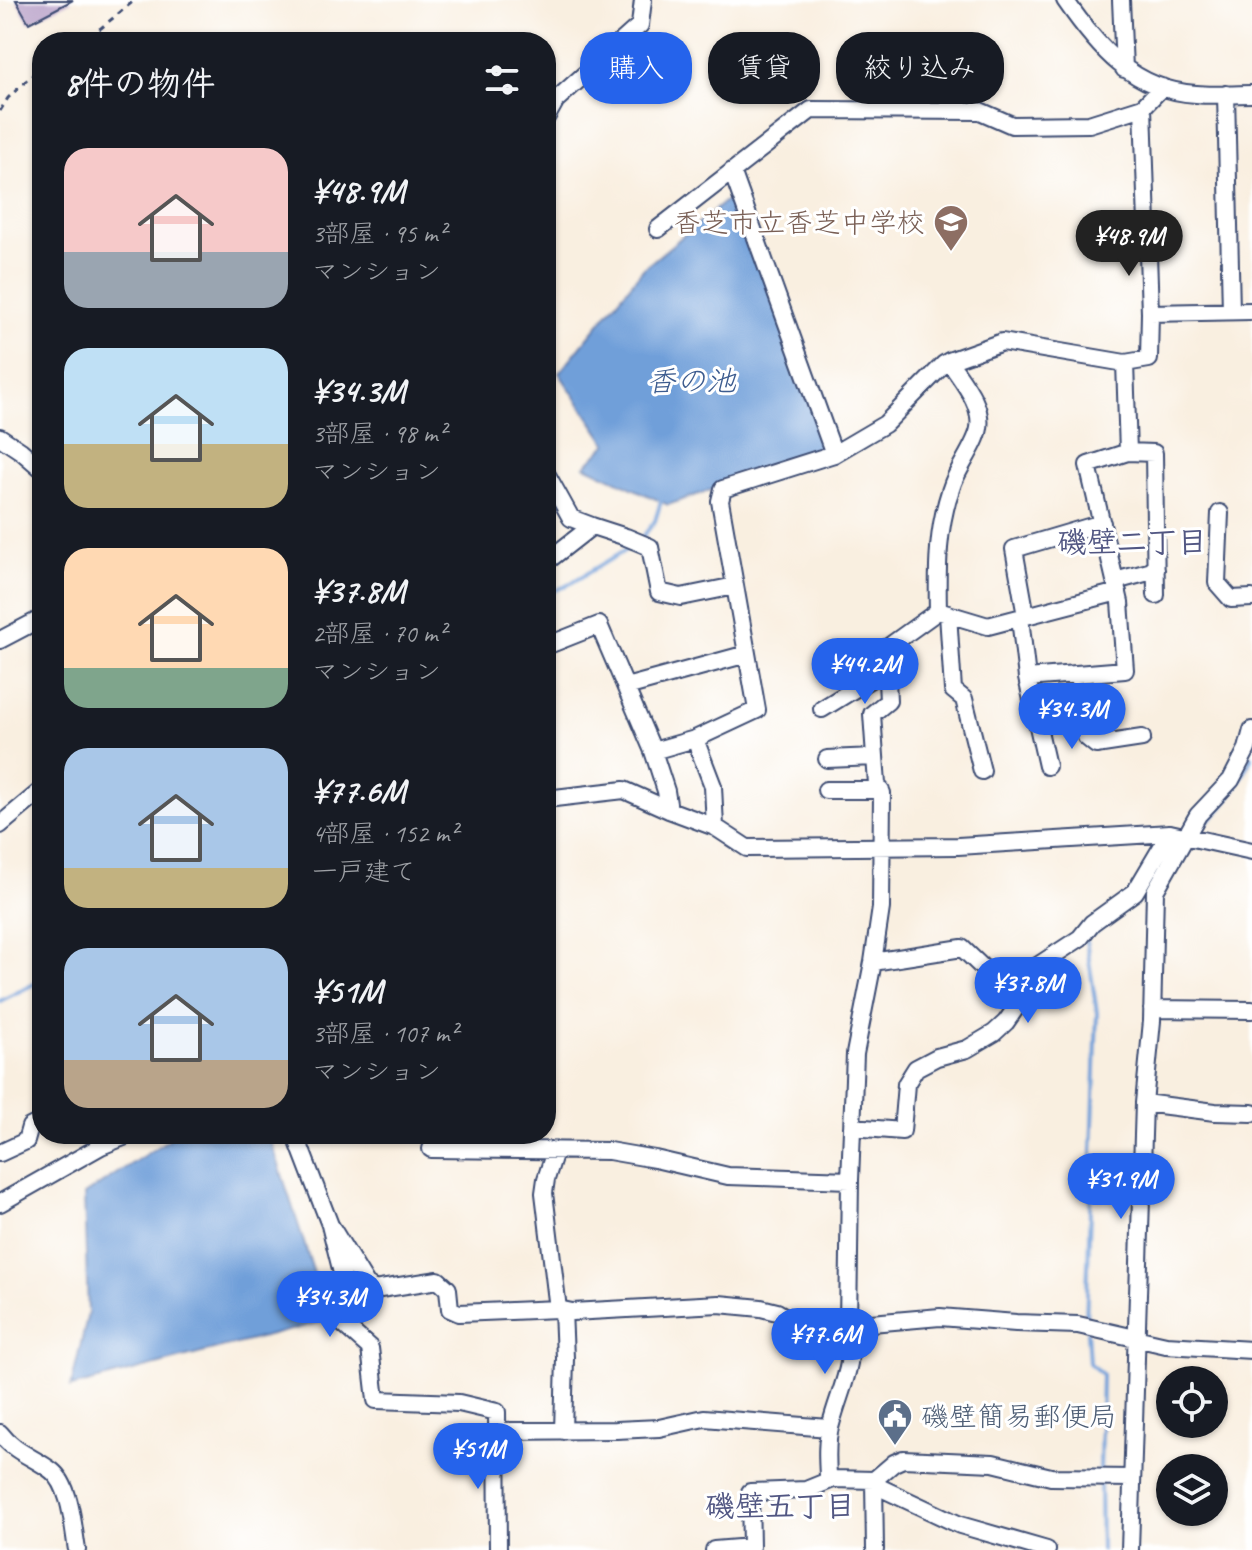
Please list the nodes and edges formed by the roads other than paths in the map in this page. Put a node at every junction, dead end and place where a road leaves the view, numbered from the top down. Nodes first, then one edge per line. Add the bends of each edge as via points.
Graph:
1 (643, 0) edge
2 (1065, 0) edge
3 (1121, 0) edge
4 (1124, 69) junction
5 (1162, 87) junction
6 (1226, 94) junction
7 (1252, 94) edge
8 (556, 100) edge
9 (1143, 107) junction
10 (732, 171) junction
11 (658, 229) dead end
12 (1231, 311) junction
13 (1252, 311) edge
14 (1150, 313) junction
15 (949, 361) junction
16 (1125, 363) junction
17 (0, 437) edge
18 (1128, 452) junction
19 (834, 454) junction
20 (32, 460) edge
21 (556, 495) edge
22 (1220, 513) dead end
23 (1102, 523) junction
24 (592, 526) junction
25 (556, 554) edge
26 (1156, 570) junction
27 (735, 586) junction
28 (1116, 586) junction
29 (1156, 595) dead end
30 (1252, 598) edge
31 (943, 613) junction
32 (1023, 617) junction
33 (32, 623) edge
34 (0, 640) edge
35 (556, 642) edge
36 (747, 654) junction
37 (887, 669) junction
38 (1080, 674) junction
39 (1027, 678) junction
40 (626, 687) junction
41 (822, 709) dead end
42 (1252, 730) edge
43 (1142, 738) dead end
44 (695, 739) junction
45 (653, 751) junction
46 (875, 757) junction
47 (827, 759) dead end
48 (1047, 766) dead end
49 (982, 771) dead end
50 (826, 790) dead end
51 (881, 790) junction
52 (556, 794) edge
53 (32, 798) edge
54 (669, 810) junction
55 (0, 825) edge
56 (715, 827) junction
57 (1170, 833) junction
58 (1187, 837) junction
59 (883, 846) junction
60 (1252, 851) edge
61 (873, 962) junction
62 (1018, 984) junction
63 (1152, 1009) junction
64 (1252, 1010) edge
65 (1144, 1103) junction
66 (1252, 1113) edge
67 (32, 1126) edge
68 (852, 1127) junction
69 (106, 1144) edge
70 (299, 1144) edge
71 (431, 1149) dead end
72 (555, 1151) junction
73 (0, 1153) edge
74 (850, 1180) junction
75 (0, 1203) edge
76 (330, 1225) junction
77 (561, 1310) junction
78 (850, 1332) junction
79 (1138, 1339) junction
80 (1252, 1350) edge
81 (829, 1428) junction
82 (497, 1431) junction
83 (563, 1431) junction
84 (0, 1433) edge
85 (1132, 1478) junction
86 (833, 1479) junction
87 (874, 1480) junction
88 (751, 1549) edge
89 (77, 1550) edge
90 (498, 1550) edge
91 (714, 1550) edge
92 (875, 1550) edge
93 (1047, 1550) edge
94 (1130, 1550) edge

1 - 8 street via 640,25
2 - 4 street via 1087,33
3 - 4 street
4 - 5 street
5 - 6 street
5 - 9 street
6 - 7 street
6 - 12 street
9 - 10 street via 1089,124 1012,125 980,111 811,110
9 - 14 street
10 - 11 street
10 - 19 street
12 - 13 street
12 - 14 street
14 - 16 street via 1149,359
15 - 16 street via 1002,342
15 - 19 street via 885,424
15 - 31 street via 974,400 979,429 954,478 940,532 937,560
16 - 18 street
17 - 20 street
18 - 23 street via 1088,465
18 - 26 street via 1154,453
19 - 27 street via 723,489 720,501
21 - 24 street via 571,518
22 - 30 street via 1217,583 1231,599
23 - 28 street
23 - 32 street via 1014,549
24 - 25 street
24 - 27 street via 650,547 659,592 681,597
26 - 28 street
26 - 29 street
27 - 36 street
28 - 32 street
28 - 38 street via 1125,670
31 - 32 street via 988,626
31 - 37 street via 888,647
31 - 49 street via 953,690 964,699
32 - 39 street
33 - 34 street
35 - 40 street via 599,625
36 - 40 street
36 - 44 street via 757,710
37 - 41 street
37 - 46 street via 888,701 872,714
38 - 39 street
38 - 43 street via 1086,737 1096,745
39 - 48 street
40 - 45 street
42 - 58 street via 1231,780 1198,815
44 - 45 street
44 - 56 street via 713,786
45 - 54 street
46 - 47 street
46 - 51 street
50 - 51 street
51 - 59 street
52 - 54 street via 624,790
53 - 55 street
54 - 56 street
56 - 59 street via 747,848
57 - 58 street
57 - 59 street
57 - 62 street via 1135,892
58 - 60 street
58 - 63 street via 1155,891
59 - 61 street
61 - 62 street via 962,948 1002,986
61 - 68 street via 855,1054
62 - 68 street via 1015,1009 994,1033 916,1068 906,1084 902,1131
63 - 64 street
63 - 65 street
65 - 66 street
65 - 79 street
67 - 73 street via 26,1141
68 - 74 street
69 - 75 street
70 - 76 street
71 - 72 street
72 - 74 street via 609,1151 728,1176
72 - 77 street via 544,1193
74 - 78 street
76 - 77 street via 374,1290 438,1280 448,1289 450,1309 459,1313
76 - 82 street via 345,1285 344,1325 370,1348 376,1400 459,1403 497,1412
77 - 78 street via 719,1304 777,1312 808,1330
77 - 83 street
78 - 79 street via 940,1317 1078,1325
78 - 81 street via 851,1363
79 - 80 street
79 - 85 street
81 - 83 street via 704,1418 659,1428
81 - 86 street via 827,1466
82 - 83 street
82 - 90 street
84 - 89 street via 54,1472 66,1491
85 - 87 street via 1051,1477 993,1463 903,1459
85 - 94 street
86 - 87 street
86 - 88 street via 806,1490 750,1492
87 - 92 street
87 - 93 street via 960,1525
88 - 91 street

